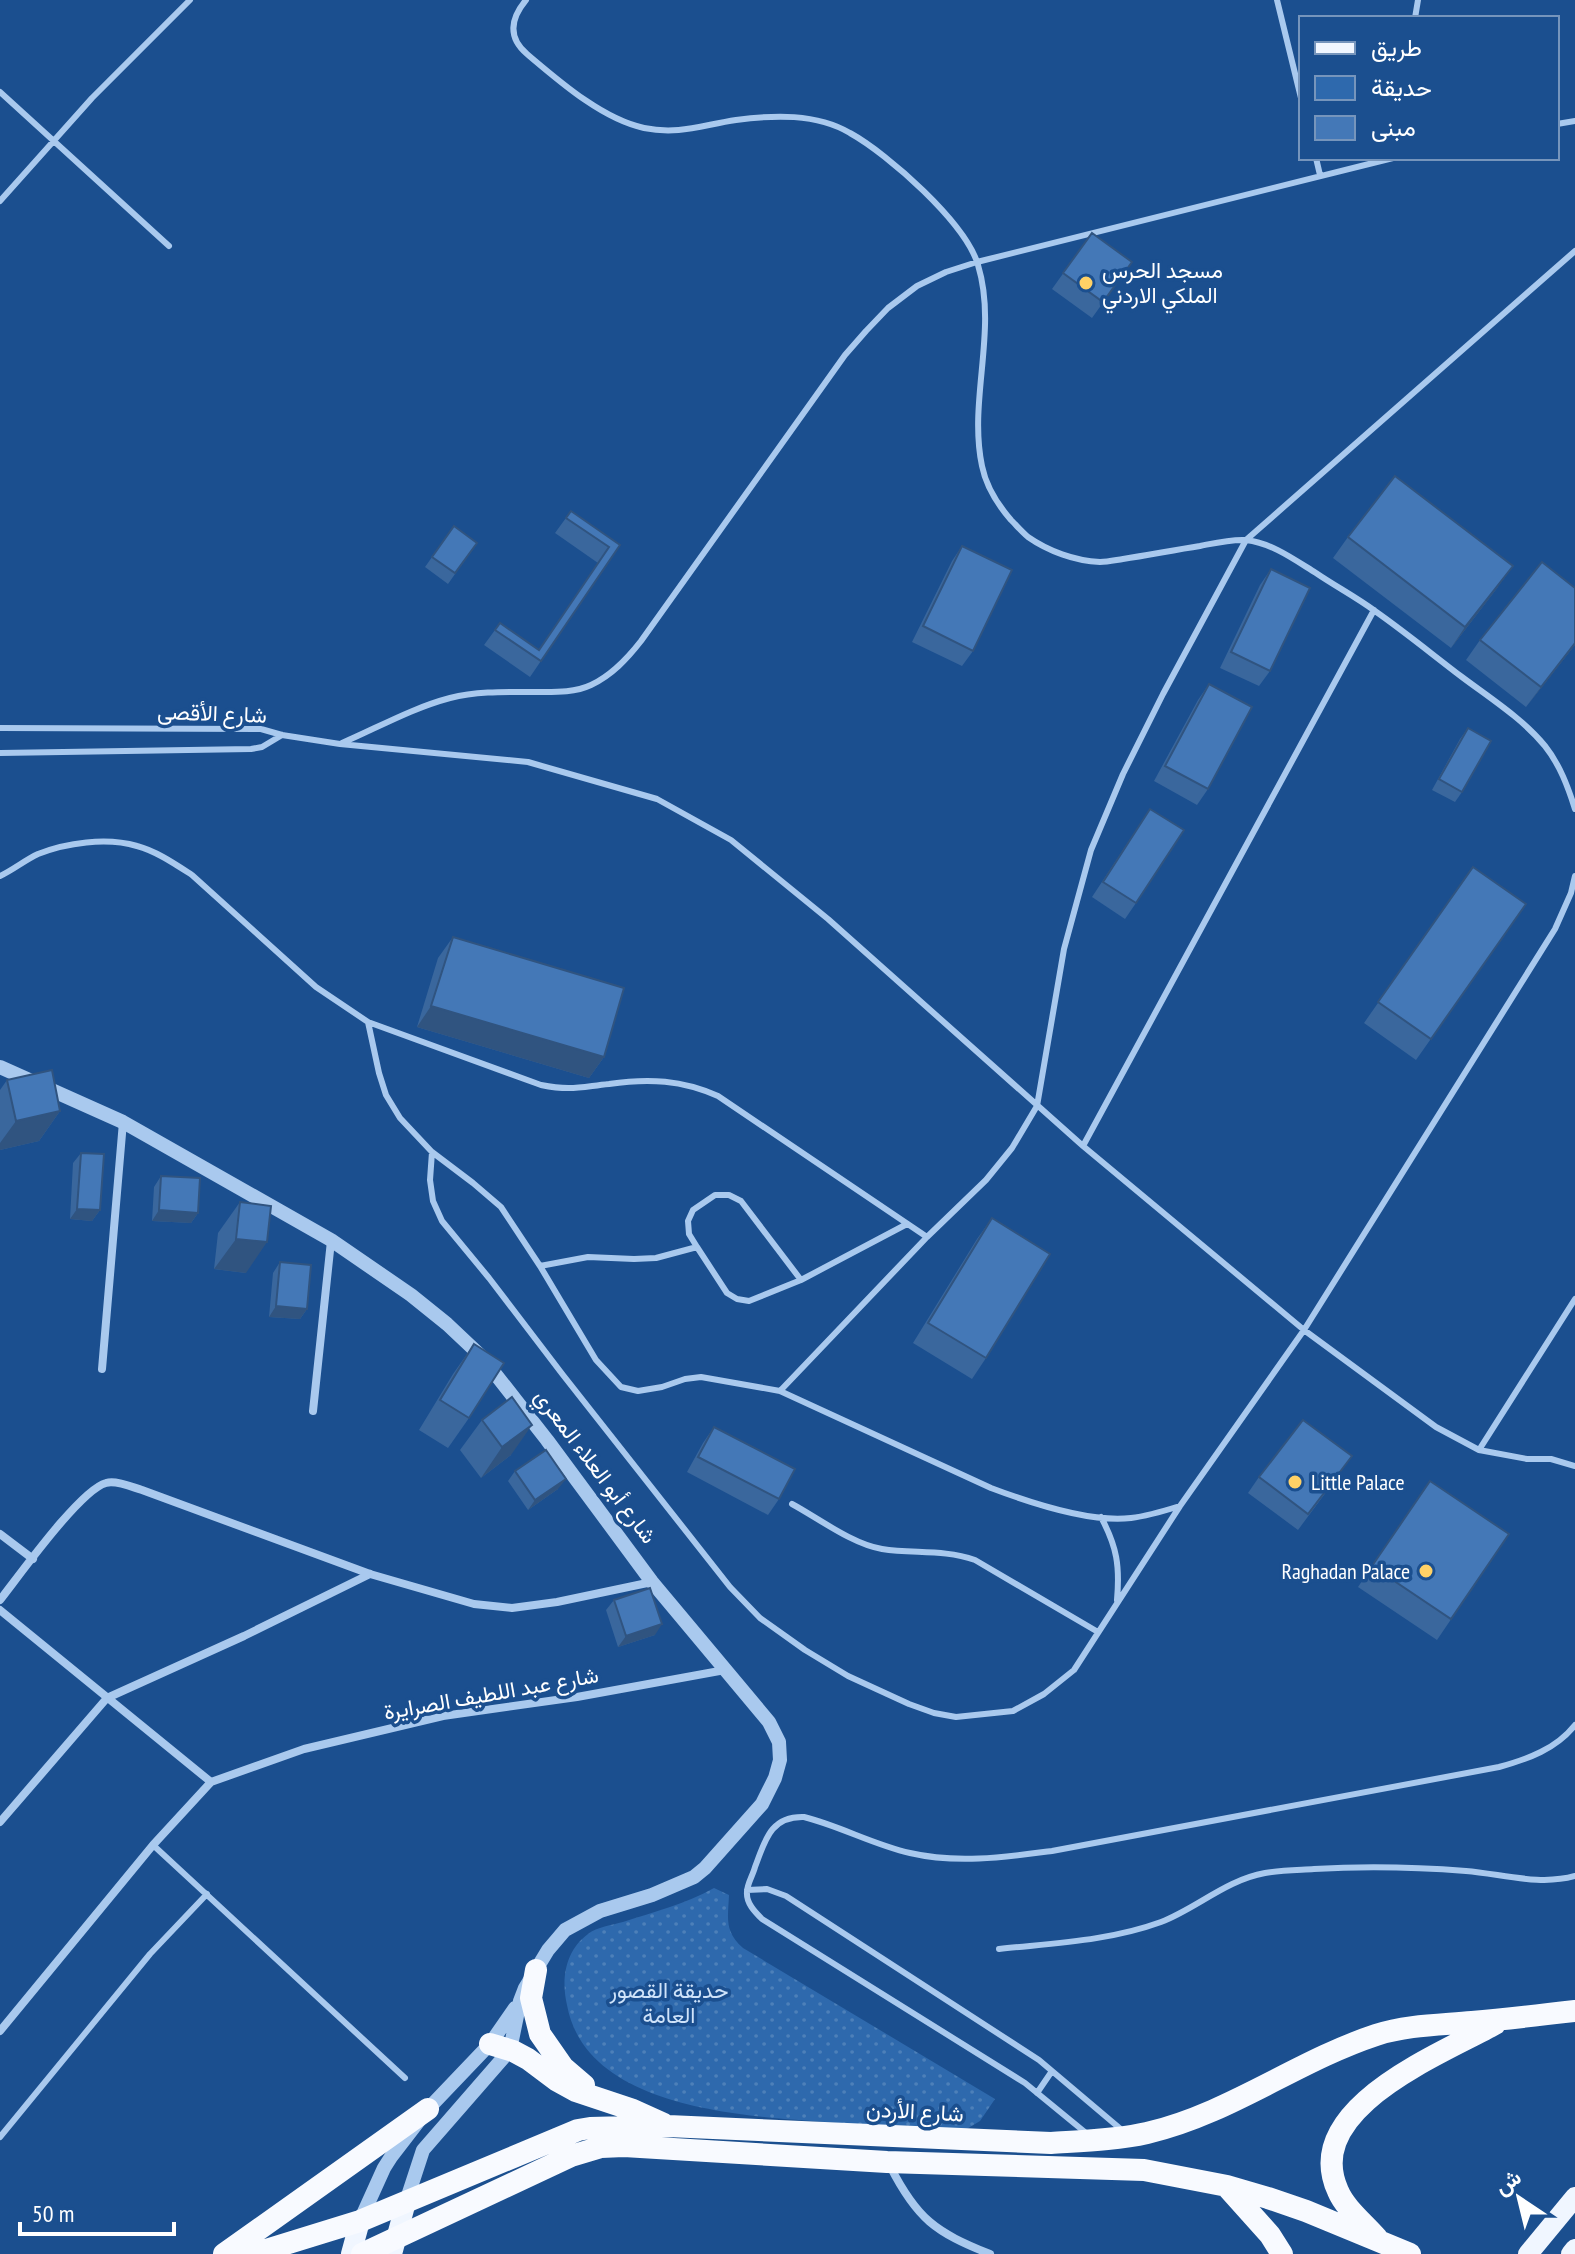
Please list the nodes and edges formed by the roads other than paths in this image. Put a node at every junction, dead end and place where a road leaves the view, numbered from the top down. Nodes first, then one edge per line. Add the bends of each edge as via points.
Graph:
1 (190, 0) edge
2 (526, 0) edge
3 (1277, 0) edge
4 (1299, 90) edge
5 (0, 92) edge
6 (54, 141) junction
7 (1316, 160) edge
8 (1384, 160) edge
9 (1320, 175) junction
10 (0, 201) edge
11 (169, 246) dead end
12 (1575, 251) edge
13 (977, 262) junction
14 (1246, 540) junction
15 (1374, 610) junction
16 (0, 728) edge
17 (282, 735) junction
18 (340, 744) junction
19 (0, 753) edge
20 (1575, 809) edge
21 (0, 876) edge
22 (1575, 876) edge
23 (368, 1022) junction
24 (0, 1067) edge
25 (1037, 1106) junction
26 (123, 1122) junction
27 (1083, 1146) junction
28 (432, 1152) junction
29 (907, 1224) junction
30 (927, 1237) junction
31 (331, 1240) junction
32 (697, 1247) junction
33 (540, 1266) junction
34 (801, 1280) junction
35 (1575, 1299) edge
36 (1304, 1330) junction
37 (102, 1369) dead end
38 (780, 1391) junction
39 (313, 1411) dead end
40 (1479, 1450) junction
41 (1575, 1466) edge
42 (792, 1504) dead end
43 (1180, 1506) junction
44 (1101, 1517) junction
45 (0, 1534) edge
46 (33, 1559) junction
47 (370, 1574) junction
48 (652, 1582) junction
49 (0, 1600) edge
50 (1116, 1603) junction
51 (0, 1610) edge
52 (1098, 1632) junction
53 (725, 1670) junction
54 (107, 1698) junction
55 (1573, 1728) edge
56 (211, 1782) junction
57 (0, 1822) edge
58 (153, 1845) junction
59 (1575, 1876) edge
60 (747, 1890) junction
61 (207, 1894) junction
62 (999, 1949) dead end
63 (536, 1970) junction
64 (1575, 2011) edge
65 (1503, 2020) junction
66 (1, 2028) edge
67 (500, 2047) junction
68 (1052, 2071) junction
69 (405, 2078) dead end
70 (1037, 2093) junction
71 (600, 2099) junction
72 (428, 2109) junction
73 (668, 2126) junction
74 (1128, 2135) junction
75 (0, 2137) edge
76 (1095, 2141) junction
77 (887, 2162) junction
78 (1227, 2186) junction
79 (1575, 2197) edge
80 (406, 2202) junction
81 (360, 2221) junction
82 (1380, 2241) junction
83 (395, 2246) edge
84 (224, 2254) edge
85 (253, 2254) edge
86 (351, 2254) edge
87 (362, 2254) edge
88 (990, 2254) edge
89 (1282, 2254) edge
90 (1410, 2254) edge
91 (1528, 2254) edge

1 - 6 lane
2 - 13 lane via 515,15 515,40 601,110 642,128 673,131 792,117 849,132 911,181 958,229
3 - 4 lane
5 - 6 lane
6 - 10 lane
6 - 11 lane
7 - 9 lane
8 - 9 lane
9 - 13 lane
12 - 14 lane
13 - 14 lane via 985,328 982,468 998,505 1025,535 1060,555 1100,562
13 - 18 lane via 917,286 866,331 641,641 610,674 567,692 484,692 450,698
14 - 15 lane via 1288,556
14 - 25 lane via 1123,774 1091,850 1064,949
15 - 20 lane via 1545,746 1566,779
15 - 27 lane
16 - 17 lane, شارع الأقصى via 249,728
17 - 18 lane
17 - 19 lane, شارع الأقصى via 251,749
18 - 25 lane via 528,762 657,799 731,840
21 - 23 lane via 65,844 136,845 192,875 316,987
22 - 36 lane via 1555,929
23 - 28 lane via 386,1095 405,1125
23 - 29 lane via 561,1089 630,1082 699,1088
24 - 26 street, شارع أبو العلاء المعري
25 - 27 lane
25 - 30 lane via 986,1180
26 - 31 street, شارع أبو العلاء المعري
26 - 37 street
27 - 36 lane
28 - 33 lane via 501,1207
28 - 52 lane via 433,1201 442,1221 730,1587 760,1618 848,1676 909,1704 956,1717 1013,1711 1044,1694 1074,1670
29 - 30 lane
29 - 34 lane
30 - 38 lane
31 - 39 street
31 - 48 street, شارع أبو العلاء المعري via 411,1295 482,1357
32 - 33 lane via 656,1258 588,1257
32 - 34 lane via 727,1293 737,1299 749,1301
32 - 34 lane via 689,1234 693,1210 715,1195 729,1195 741,1201
33 - 38 lane via 596,1360 621,1387 638,1391 701,1377
35 - 40 lane
36 - 40 lane via 1436,1427
36 - 43 lane
38 - 44 lane via 991,1488 1042,1506
40 - 41 lane
42 - 52 lane via 879,1548 957,1553 975,1560
43 - 44 lane via 1129,1518
43 - 50 lane
44 - 50 lane via 1118,1558
45 - 46 street
46 - 47 street via 79,1503 109,1481
46 - 49 street
47 - 48 street via 474,1604 512,1608
47 - 54 street
48 - 53 street, شارع أبو العلاء المعري
50 - 52 lane
51 - 54 street
53 - 56 street, شارع عبد اللطيف الصرايرة via 443,1716 304,1749
53 - 63 street, شارع أبو العلاء المعري via 779,1742 780,1760 762,1804 694,1877 600,1911 565,1930
54 - 56 street
54 - 57 street
55 - 60 lane via 1538,1755 1499,1767 998,1858 919,1855 792,1816 771,1830
56 - 58 street, شارع عبد اللطيف الصرايرة
58 - 61 lane
58 - 66 street, شارع عبد اللطيف الصرايرة
59 - 62 lane via 1549,1880 1408,1867 1264,1873 1225,1886 1180,1913 1135,1931
60 - 68 lane via 767,1889 786,1896
60 - 70 lane via 754,1911 775,1928
61 - 69 lane
61 - 75 lane via 150,1954
63 - 67 street, شارع أبو العلاء المعري
63 - 71 highway via 531,1998 540,2034 563,2067
64 - 65 highway, شارع الأردن
65 - 74 highway, شارع الأردن via 1401,2028 1377,2035 1230,2102
65 - 82 highway via 1405,2071 1352,2115 1339,2136 1331,2158 1338,2192
67 - 71 highway via 566,2086
67 - 72 street
67 - 80 street, شارع أبو العلاء المعري via 423,2150
68 - 70 lane
68 - 74 lane
70 - 76 lane
71 - 73 highway
72 - 81 street via 384,2168
72 - 84 highway
73 - 76 highway, شارع الأردن
73 - 80 highway, شارع الأردن via 578,2130
74 - 76 highway, شارع الأردن
77 - 78 highway via 1144,2170
77 - 83 highway via 659,2146 601,2147 571,2156
77 - 88 street via 931,2225
78 - 82 highway
78 - 89 highway
79 - 91 main road
80 - 81 highway, شارع الأردن
80 - 83 main road, شارع أبو العلاء المعري
81 - 85 highway, شارع الأردن
81 - 86 main road
82 - 90 highway
83 - 87 highway

